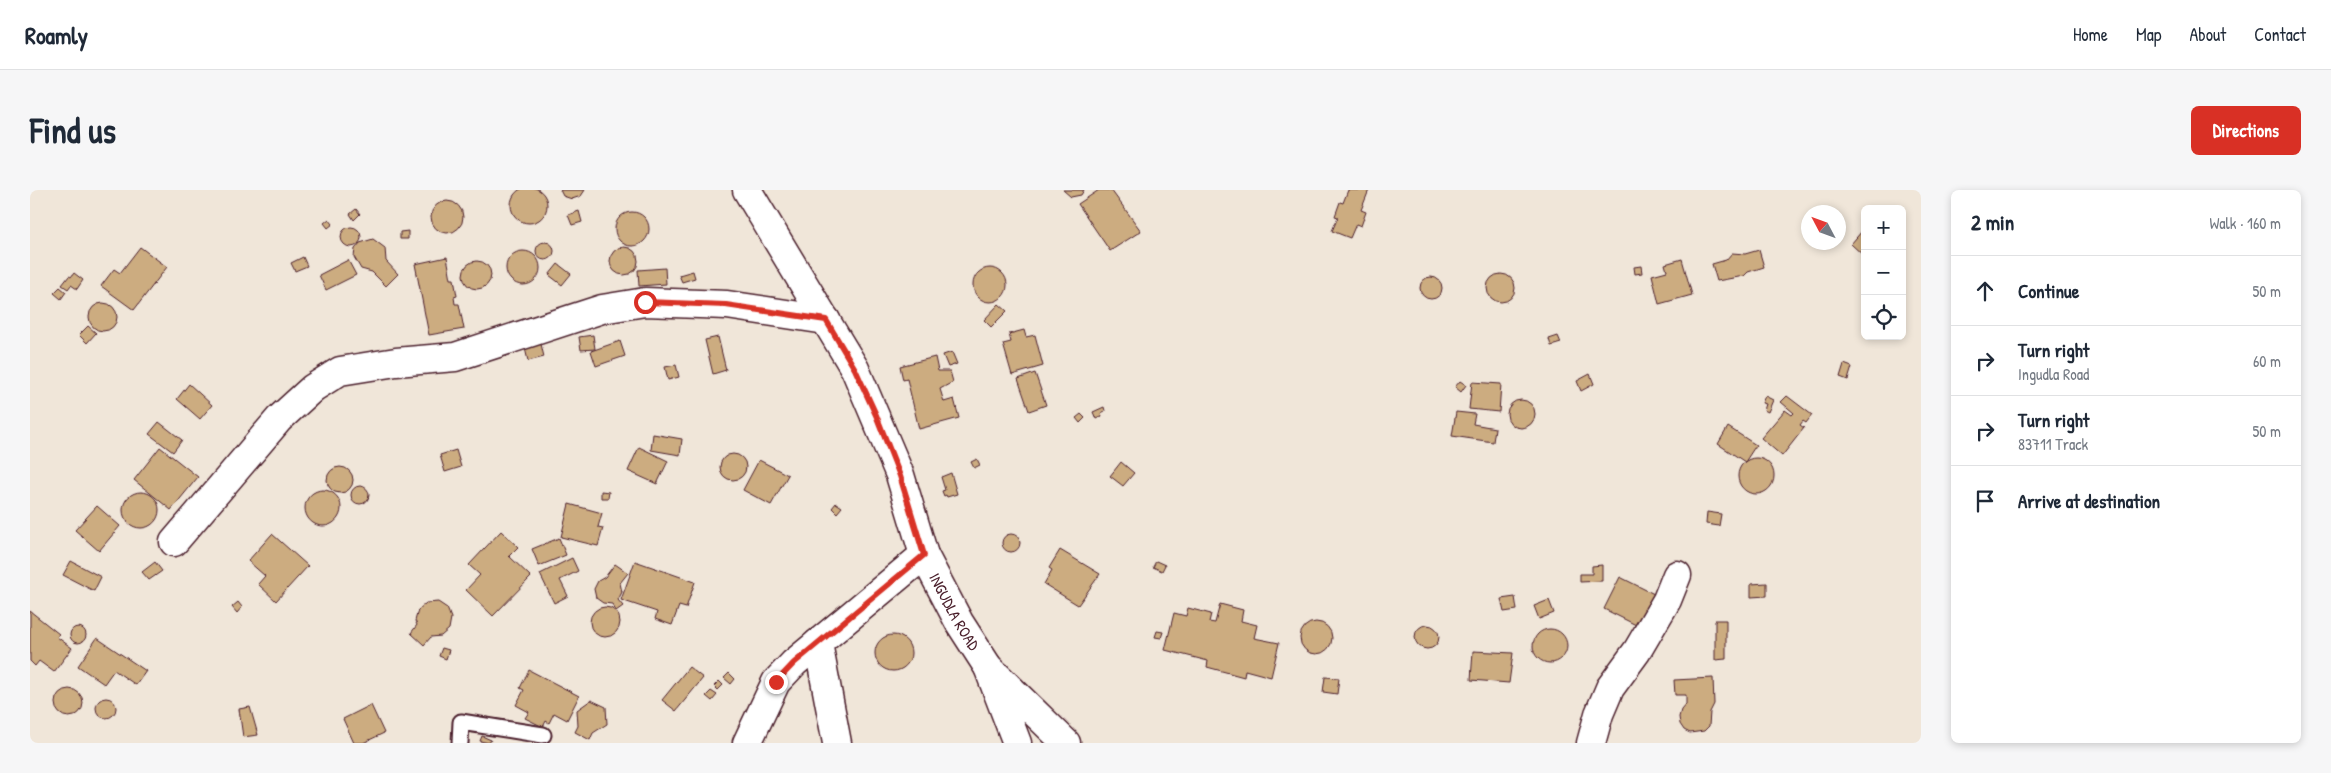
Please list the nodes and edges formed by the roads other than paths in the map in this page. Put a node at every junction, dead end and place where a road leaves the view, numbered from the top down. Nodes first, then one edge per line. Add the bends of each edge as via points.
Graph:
1 (747, 190) edge
2 (826, 320) junction
3 (174, 542) dead end
4 (924, 555) junction
5 (1676, 575) dead end
6 (818, 643) junction
7 (988, 667) junction
8 (543, 735) dead end
9 (460, 743) edge
10 (747, 743) edge
11 (837, 743) edge
12 (1017, 743) edge
13 (1066, 743) edge
14 (1591, 743) edge

1 - 2 street, INGUDLA ROAD
2 - 3 street via 726,305 645,302 602,309 455,357 340,371 313,388 278,419
2 - 4 street, INGUDLA ROAD via 855,369 876,415 900,476
4 - 6 street
4 - 7 street, INGUDLA ROAD via 959,622
5 - 14 street via 1642,642 1610,688
6 - 10 street via 776,682
6 - 11 street
7 - 12 street
7 - 13 street, INGUDLA ROAD
8 - 9 lane via 461,722

